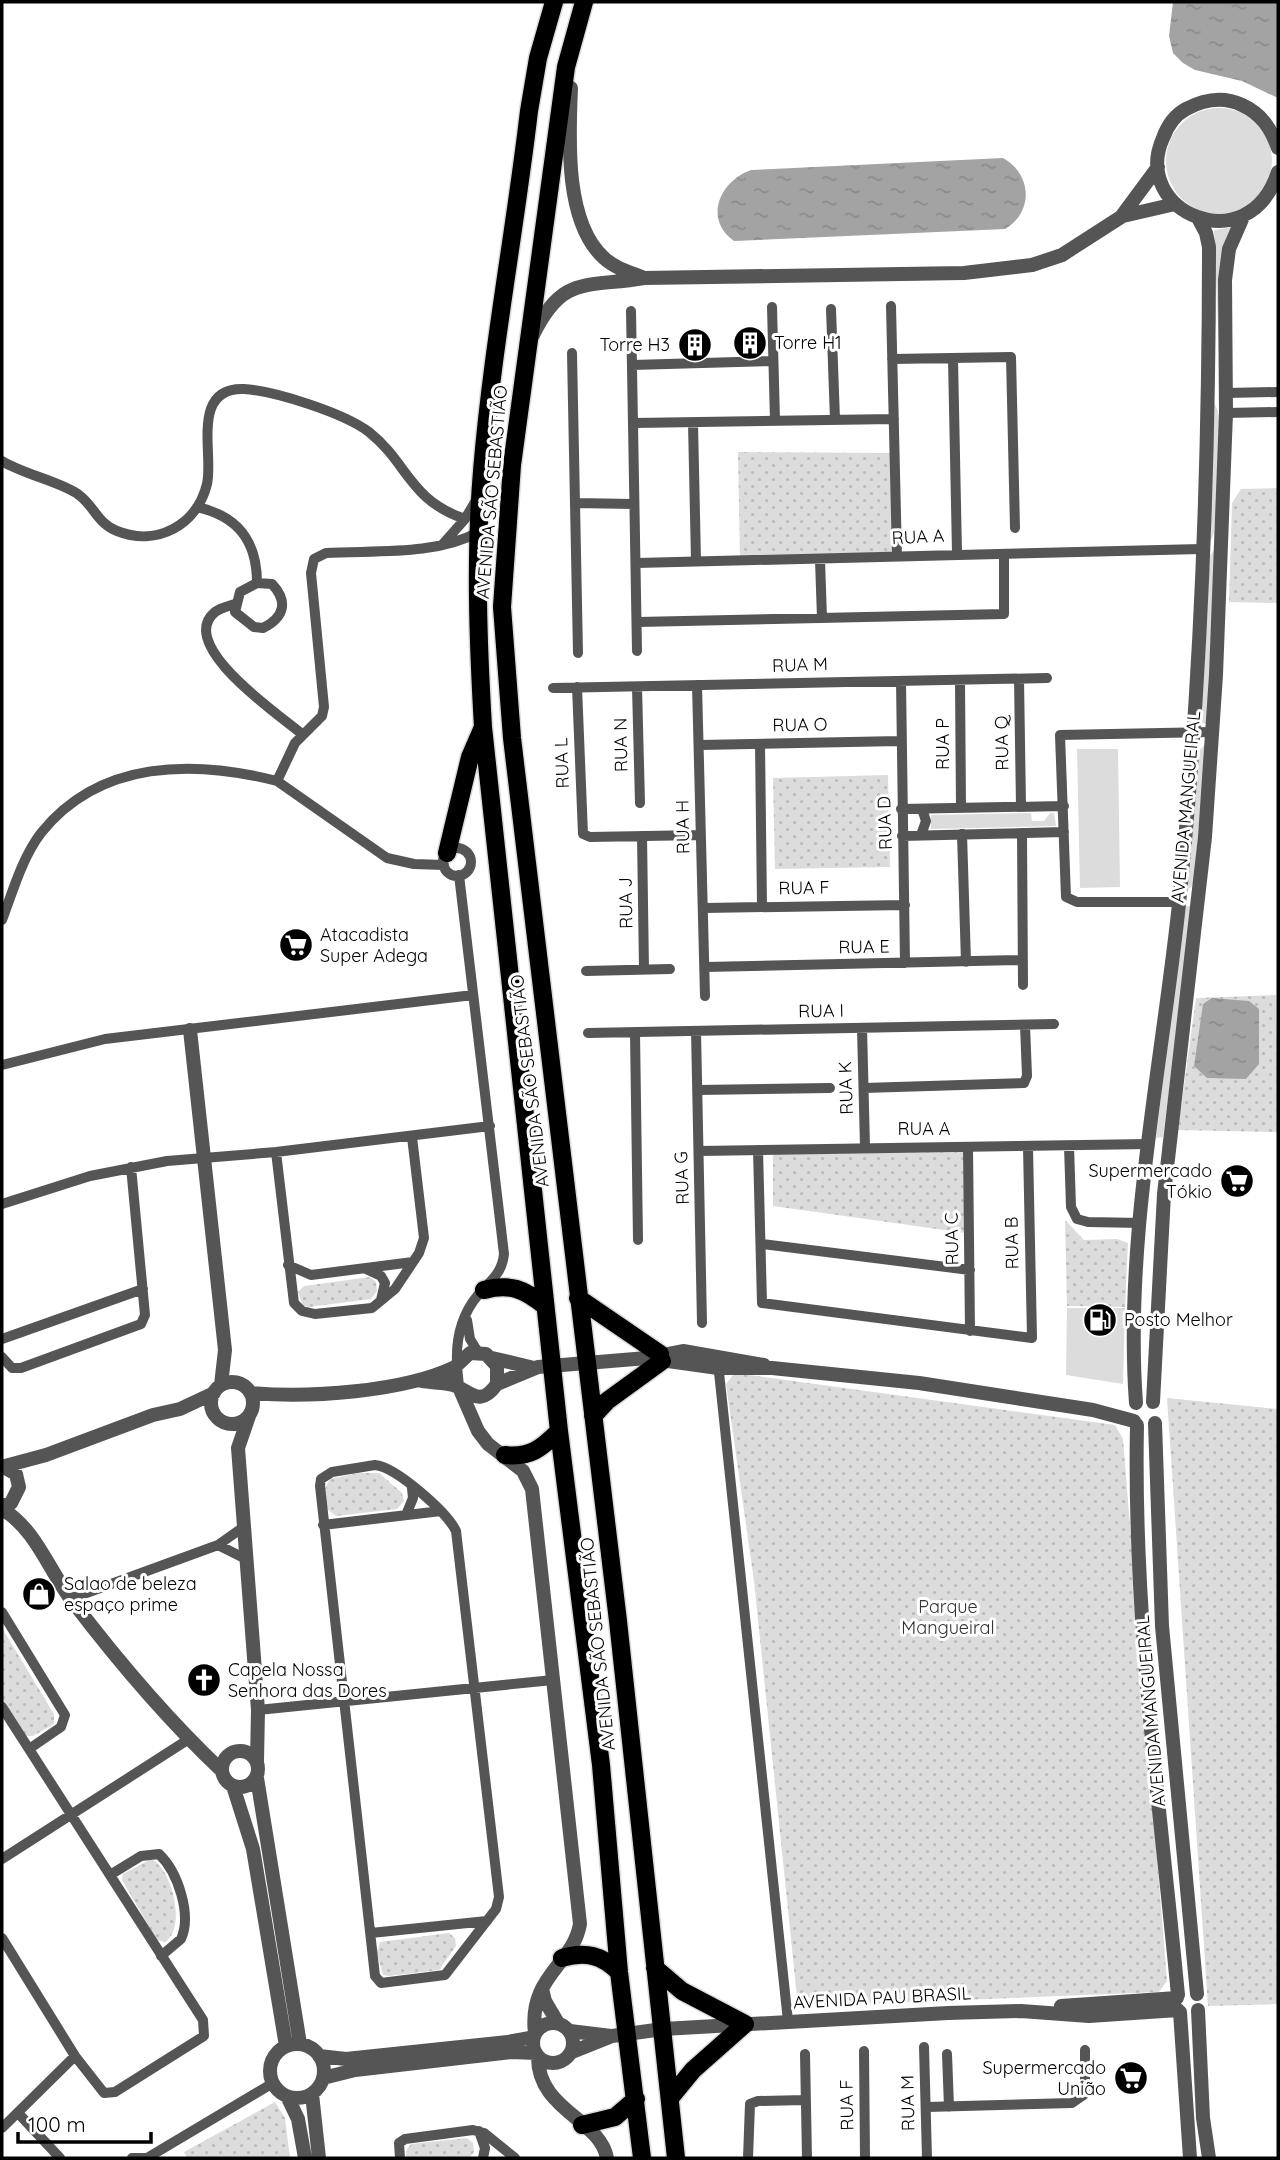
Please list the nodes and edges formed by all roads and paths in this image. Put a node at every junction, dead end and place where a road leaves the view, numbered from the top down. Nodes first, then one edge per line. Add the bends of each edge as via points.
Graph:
1 (555, 2) edge
2 (584, 2) edge
3 (566, 67) junction
4 (1278, 148) edge
5 (1158, 167) junction
6 (1278, 172) edge
7 (1175, 204) junction
8 (1121, 217) junction
9 (1243, 217) junction
10 (1198, 218) junction
11 (644, 278) junction
12 (891, 306) dead end
13 (772, 307) dead end
14 (831, 309) dead end
15 (631, 311) dead end
16 (529, 343) junction
17 (572, 353) dead end
18 (892, 359) junction
19 (953, 359) junction
20 (773, 361) junction
21 (632, 365) junction
22 (1209, 374) junction
23 (1278, 392) edge
24 (1226, 393) junction
25 (1278, 412) edge
26 (1226, 413) junction
27 (894, 419) junction
28 (835, 420) junction
29 (775, 421) junction
30 (634, 423) junction
31 (693, 423) junction
32 (2, 461) edge
33 (481, 491) junction
34 (509, 502) junction
35 (575, 503) junction
36 (635, 504) junction
37 (197, 507) junction
38 (465, 519) junction
39 (1015, 528) dead end
40 (479, 532) junction
41 (1222, 537) junction
42 (442, 545) junction
43 (1201, 550) junction
44 (957, 553) junction
45 (1004, 554) junction
46 (897, 556) junction
47 (820, 560) junction
48 (696, 561) junction
49 (637, 563) junction
50 (257, 583) junction
51 (235, 604) junction
52 (502, 607) junction
53 (822, 618) junction
54 (638, 622) junction
55 (637, 651) dead end
56 (578, 653) dead end
57 (1199, 670) junction
58 (1216, 675) junction
59 (1047, 678) dead end
60 (1019, 679) junction
61 (901, 681) junction
62 (960, 681) junction
63 (697, 685) junction
64 (578, 687) junction
65 (637, 687) junction
66 (553, 688) dead end
67 (483, 727) junction
68 (1192, 732) junction
69 (1212, 732) junction
70 (302, 734) junction
71 (901, 741) junction
72 (760, 744) junction
73 (700, 745) junction
74 (277, 781) junction
75 (640, 803) dead end
76 (1021, 806) junction
77 (1064, 806) junction
78 (961, 807) junction
79 (901, 809) junction
80 (922, 809) junction
81 (1064, 832) junction
82 (1022, 833) junction
83 (962, 834) junction
84 (700, 835) junction
85 (921, 835) junction
86 (642, 836) junction
87 (902, 836) junction
88 (446, 859) junction
89 (460, 875) junction
90 (1179, 902) junction
91 (905, 905) junction
92 (762, 906) junction
93 (704, 908) junction
94 (2, 920) edge
95 (1023, 960) junction
96 (966, 962) junction
97 (905, 963) junction
98 (705, 967) junction
99 (670, 969) dead end
100 (644, 970) junction
101 (586, 971) dead end
102 (1170, 973) junction
103 (1189, 978) junction
104 (1023, 985) dead end
105 (473, 995) junction
106 (705, 996) dead end
107 (1054, 1024) dead end
108 (1025, 1025) junction
109 (862, 1028) junction
110 (190, 1030) junction
111 (696, 1031) junction
112 (588, 1033) dead end
113 (635, 1033) junction
114 (2, 1065) edge
115 (1158, 1077) junction
116 (1176, 1083) junction
117 (830, 1088) dead end
118 (864, 1088) junction
119 (698, 1090) junction
120 (490, 1126) junction
121 (412, 1137) junction
122 (1148, 1144) junction
123 (1069, 1146) junction
124 (865, 1147) junction
125 (968, 1147) junction
126 (1028, 1147) junction
127 (758, 1150) junction
128 (699, 1151) junction
129 (276, 1152) junction
130 (204, 1158) junction
131 (131, 1167) junction
132 (2, 1205) edge
133 (1141, 1223) junction
134 (638, 1240) dead end
135 (762, 1244) junction
136 (412, 1262) junction
137 (288, 1265) junction
138 (365, 1268) junction
139 (970, 1270) junction
140 (311, 1275) junction
141 (143, 1289) junction
142 (292, 1290) junction
143 (484, 1290) junction
144 (578, 1298) junction
145 (1136, 1298) junction
146 (1157, 1299) junction
147 (378, 1306) junction
148 (545, 1306) junction
149 (468, 1311) junction
150 (702, 1323) dead end
151 (970, 1331) junction
152 (2, 1339) edge
153 (225, 1350) junction
154 (478, 1352) junction
155 (2, 1357) edge
156 (492, 1358) junction
157 (656, 1358) junction
158 (586, 1362) junction
159 (718, 1362) junction
160 (456, 1365) junction
161 (544, 1367) junction
162 (421, 1381) junction
163 (498, 1384) junction
164 (218, 1389) junction
165 (246, 1389) junction
166 (459, 1389) junction
167 (290, 1396) junction
168 (483, 1397) junction
169 (1153, 1402) junction
170 (180, 1409) junction
171 (251, 1413) junction
172 (1135, 1414) junction
173 (216, 1416) junction
174 (593, 1416) junction
175 (1155, 1423) junction
176 (478, 1431) junction
177 (559, 1431) junction
178 (46, 1455) junction
179 (505, 1455) junction
180 (3, 1466) edge
181 (19, 1487) junction
182 (412, 1488) junction
183 (2, 1507) edge
184 (441, 1511) junction
185 (406, 1515) junction
186 (323, 1525) junction
187 (245, 1526) junction
188 (218, 1545) junction
189 (248, 1560) junction
190 (71, 1599) junction
191 (2, 1612) edge
192 (552, 1680) junction
193 (475, 1688) junction
194 (342, 1702) junction
195 (2, 1707) edge
196 (258, 1710) junction
197 (189, 1739) junction
198 (29, 1749) junction
199 (257, 1760) junction
200 (222, 1771) junction
201 (257, 1778) junction
202 (233, 1786) junction
203 (71, 1814) junction
204 (2, 1859) edge
205 (110, 1875) junction
206 (487, 1921) junction
207 (371, 1933) junction
208 (2, 1938) edge
209 (161, 1956) junction
210 (562, 1958) junction
211 (655, 1968) junction
212 (619, 1972) junction
213 (542, 1989) junction
214 (1197, 1994) junction
215 (1178, 2004) junction
216 (1198, 2010) junction
217 (788, 2021) junction
218 (745, 2024) junction
219 (564, 2027) junction
220 (663, 2029) junction
221 (534, 2035) junction
222 (620, 2035) junction
223 (293, 2045) junction
224 (924, 2048) dead end
225 (1084, 2050) dead end
226 (864, 2051) dead end
227 (805, 2054) dead end
228 (947, 2054) dead end
229 (537, 2055) junction
230 (75, 2056) junction
231 (320, 2056) junction
232 (566, 2057) junction
233 (323, 2078) junction
234 (273, 2083) junction
235 (312, 2094) junction
236 (287, 2096) junction
237 (552, 2096) junction
238 (670, 2098) junction
239 (636, 2099) junction
240 (805, 2100) junction
241 (949, 2106) junction
242 (927, 2107) junction
243 (18, 2113) junction
244 (1203, 2118) junction
245 (1187, 2119) junction
246 (582, 2125) junction
247 (2, 2128) edge
248 (479, 2131) junction
249 (60, 2158) edge
250 (132, 2158) edge
251 (147, 2158) edge
252 (305, 2158) edge
253 (319, 2158) edge
254 (400, 2158) edge
255 (483, 2158) edge
256 (515, 2158) edge
257 (607, 2158) edge
258 (642, 2158) edge
259 (676, 2158) edge
260 (748, 2158) edge
261 (807, 2158) edge
262 (865, 2158) edge
263 (927, 2158) edge
264 (1190, 2158) edge
265 (1209, 2158) edge

1 - 33 main road, AVENIDA SÃO SEBASTIÃO via 538,58 529,111
2 - 3 main road, AVENIDA SÃO SEBASTIÃO
3 - 11 street via 571,84 570,159 584,226 605,259
3 - 16 main road, AVENIDA SÃO SEBASTIÃO
4 - 5 street via 1258,114 1240,103 1199,102 1174,120 1159,146
5 - 7 street via 1163,187
5 - 8 street
6 - 9 street via 1273,189
7 - 8 street
7 - 10 street
8 - 11 street via 1062,255 1000,271
9 - 10 street via 1228,221
9 - 24 street, AVENIDA MANGUEIRAL via 1229,249 1225,280
10 - 22 street, AVENIDA MANGUEIRAL via 1209,247
11 - 16 street via 568,290 548,306
12 - 18 street
13 - 20 street
14 - 28 street
15 - 21 street
16 - 34 main road, AVENIDA SÃO SEBASTIÃO
17 - 35 street
18 - 19 street
18 - 27 street
19 - 39 street via 1011,357
19 - 44 street
20 - 21 street
20 - 29 street
21 - 30 street
22 - 26 street
22 - 43 street, AVENIDA MANGUEIRAL
23 - 24 street
24 - 26 street, AVENIDA MANGUEIRAL
25 - 26 street
26 - 41 street, AVENIDA MANGUEIRAL
27 - 28 street
27 - 46 street
28 - 29 street
29 - 31 street
30 - 31 street
30 - 36 street
31 - 48 street
32 - 37 street via 79,495 116,531 144,536 170,533
33 - 38 street
33 - 40 main road, AVENIDA SÃO SEBASTIÃO
34 - 40 main road
34 - 52 main road, AVENIDA SÃO SEBASTIÃO
35 - 36 street
35 - 56 street
36 - 49 street
37 - 38 street via 207,483 206,423 225,392 243,389 328,412 367,430 417,492
37 - 50 street via 216,511 247,537 257,559
38 - 42 street
40 - 42 street
40 - 52 main road via 494,538
40 - 67 main road, AVENIDA SÃO SEBASTIÃO
41 - 43 street
41 - 58 street, AVENIDA MANGUEIRAL
42 - 70 street via 326,553 314,559 311,573 324,708 322,716
43 - 45 street, RUA A
43 - 57 street, AVENIDA MANGUEIRAL
44 - 45 street, RUA A
44 - 46 street, RUA A
45 - 53 street via 1004,614
46 - 47 street, RUA A
47 - 48 street, RUA A
47 - 53 street
48 - 49 street, RUA A
49 - 54 street
50 - 51 street via 240,592
50 - 51 street via 272,584 281,594 283,606 273,623 254,627 235,612
51 - 70 street via 211,617 211,650 225,669
52 - 144 main road, AVENIDA SÃO SEBASTIÃO via 512,738
53 - 54 street
54 - 55 street
57 - 58 street via 1210,667
57 - 68 street, AVENIDA MANGUEIRAL
58 - 69 street, AVENIDA MANGUEIRAL
59 - 60 street, RUA M
60 - 62 street, RUA M
60 - 76 street, RUA Q
61 - 62 street, RUA M
61 - 63 street, RUA M
61 - 71 street, RUA D
62 - 78 street, RUA P
63 - 65 street, RUA M
63 - 73 street, RUA H
64 - 65 street, RUA M
64 - 66 street, RUA M
64 - 86 street, RUA L via 581,820 586,836
65 - 75 street, RUA N
67 - 88 main road via 470,757
67 - 148 main road, AVENIDA SÃO SEBASTIÃO
68 - 69 street
68 - 77 street via 1060,735
68 - 90 street, AVENIDA MANGUEIRAL
69 - 103 street, AVENIDA MANGUEIRAL
70 - 74 street
71 - 72 street, RUA O
71 - 79 street, RUA D
72 - 73 street, RUA O
72 - 92 street
73 - 84 street, RUA H
74 - 88 street via 387,858 414,864
74 - 94 street via 215,768 180,767 150,770 103,787 80,799 41,833
76 - 77 street
76 - 78 street
77 - 81 street
78 - 80 street
79 - 80 street
79 - 87 street, RUA D
80 - 85 street via 926,821
81 - 82 street
81 - 90 street via 1065,894 1069,899
82 - 83 street
82 - 95 street
83 - 85 street
83 - 96 street
84 - 86 street
84 - 93 street, RUA H
85 - 87 street
86 - 100 street, RUA J
87 - 91 street, RUA D
88 - 89 street via 448,872
88 - 89 street via 456,848 469,855 468,870
89 - 105 street
90 - 102 street, AVENIDA MANGUEIRAL
91 - 92 street, RUA F
91 - 97 street, RUA D
92 - 93 street, RUA F
93 - 98 street, RUA H
95 - 96 street, RUA E
95 - 104 street
96 - 97 street, RUA E
97 - 98 street, RUA E
98 - 106 street, RUA H
99 - 100 street
100 - 101 street
102 - 103 street via 1179,979
102 - 115 street, AVENIDA MANGUEIRAL
103 - 116 street, AVENIDA MANGUEIRAL
105 - 110 street
105 - 120 street
107 - 108 street, RUA I
108 - 109 street, RUA I
108 - 118 street via 1024,1083
109 - 111 street, RUA I
109 - 118 street, RUA K
110 - 114 street via 105,1040
110 - 130 street
111 - 113 street, RUA I
111 - 119 street, RUA G
112 - 113 street, RUA I
113 - 134 street
115 - 116 street via 1169,1075
115 - 122 street, AVENIDA MANGUEIRAL
116 - 146 street, AVENIDA MANGUEIRAL
117 - 119 street
118 - 124 street, RUA K
119 - 128 street, RUA G
120 - 121 street
120 - 143 street via 504,1254 499,1273
121 - 129 street
121 - 136 street via 424,1238
122 - 123 street, RUA A
122 - 133 street, AVENIDA MANGUEIRAL
123 - 126 street, RUA A
123 - 133 street via 1070,1207 1077,1219
124 - 125 street, RUA A
124 - 127 street, RUA A
125 - 126 street, RUA A
125 - 139 street, RUA C
126 - 151 street, RUA B via 1032,1338
127 - 128 street, RUA A
127 - 135 street
128 - 150 street, RUA G
129 - 130 street
129 - 137 street
130 - 131 street
130 - 153 street
131 - 132 street
131 - 141 street
133 - 145 street, AVENIDA MANGUEIRAL
135 - 139 street
135 - 151 street via 762,1303
136 - 138 street
136 - 147 street
137 - 140 street
137 - 142 street
138 - 140 street
138 - 147 street via 386,1283
139 - 151 street, RUA C
140 - 142 street
141 - 152 street
141 - 155 street via 145,1315 138,1326 21,1368 12,1368
142 - 147 street via 294,1303 308,1313
143 - 148 main road via 518,1288
143 - 149 street
144 - 157 main road
144 - 158 main road, AVENIDA SÃO SEBASTIÃO
145 - 146 street via 1147,1303
145 - 172 street, AVENIDA MANGUEIRAL
146 - 169 street, AVENIDA MANGUEIRAL
148 - 161 main road, AVENIDA SÃO SEBASTIÃO
149 - 154 street via 467,1330
149 - 160 street
153 - 164 street
153 - 165 street
154 - 156 street
154 - 160 street
156 - 161 street
156 - 163 street via 498,1366
157 - 158 street
157 - 159 street
157 - 174 main road
158 - 161 street
158 - 174 main road, AVENIDA SÃO SEBASTIÃO
159 - 172 street via 751,1360 772,1368 919,1383
159 - 217 street
160 - 162 street
160 - 166 street
161 - 163 street
161 - 177 main road, AVENIDA SÃO SEBASTIÃO
162 - 166 street
162 - 167 street
163 - 168 street
164 - 165 street via 230,1382
164 - 170 street
164 - 173 street via 212,1405
165 - 167 street
165 - 171 street
166 - 168 street via 471,1397
166 - 176 street
167 - 171 street
168 - 176 street
169 - 172 street via 1144,1399
169 - 175 street via 1159,1410
170 - 173 street
170 - 178 street via 124,1424
171 - 173 street via 230,1424
171 - 187 street via 238,1448
172 - 175 street via 1146,1427
172 - 215 street, AVENIDA MANGUEIRAL via 1144,1640
174 - 211 main road, AVENIDA SÃO SEBASTIÃO
175 - 214 street, AVENIDA MANGUEIRAL via 1162,1626
176 - 179 street
177 - 179 main road via 536,1452
177 - 212 main road, AVENIDA SÃO SEBASTIÃO via 601,1765
178 - 180 street
178 - 181 street
179 - 192 street via 523,1471 532,1489
180 - 181 street via 16,1474
181 - 183 street via 10,1503
182 - 184 street
182 - 185 street
182 - 186 street via 382,1466 332,1472 321,1479
183 - 190 street via 27,1529
184 - 185 street
184 - 193 street via 457,1537
185 - 186 street
186 - 194 street
187 - 188 street
187 - 189 street
188 - 189 street
188 - 190 street
189 - 196 street
190 - 197 street
191 - 198 street via 65,1715 61,1727
192 - 193 street
192 - 210 street via 580,1914 578,1933
193 - 194 street
193 - 206 street via 499,1897
194 - 196 street
194 - 207 street
195 - 198 street
196 - 199 street
197 - 200 street
197 - 203 street
198 - 203 street
199 - 200 street via 238,1751 226,1757
199 - 201 street
200 - 202 street
201 - 202 street via 246,1787
201 - 223 street
202 - 223 street via 253,1849
203 - 204 street
203 - 205 street
205 - 209 street
205 - 209 street via 149,1854 163,1858 175,1878 184,1925 181,1939
206 - 207 street
206 - 207 street via 438,1979 379,1983 374,1976
208 - 230 street
209 - 230 street via 203,2020 206,2031 201,2039 107,2094
210 - 212 main road via 593,1955
210 - 213 street
211 - 218 main road via 681,1991
211 - 220 main road, AVENIDA SÃO SEBASTIÃO
212 - 222 main road, AVENIDA SÃO SEBASTIÃO
213 - 219 street
213 - 221 street
214 - 215 street via 1187,1990
214 - 216 street, AVENIDA MANGUEIRAL
215 - 216 street via 1189,2015
215 - 217 street, AVENIDA PAU BRASIL via 1080,2004 1021,2011
215 - 245 street, AVENIDA MANGUEIRAL
216 - 244 street, AVENIDA MANGUEIRAL
217 - 218 street, AVENIDA PAU BRASIL
218 - 220 street, AVENIDA PAU BRASIL
218 - 238 main road via 693,2070
219 - 221 street via 545,2025
219 - 222 street
219 - 232 street via 574,2042
220 - 222 street, AVENIDA PAU BRASIL
220 - 238 main road, AVENIDA SÃO SEBASTIÃO
221 - 229 street
221 - 231 street via 508,2042 346,2059
222 - 232 street
222 - 239 main road, AVENIDA SÃO SEBASTIÃO
223 - 231 street
223 - 234 street via 279,2051 271,2066
224 - 242 street, RUA M
225 - 241 street via 1085,2094 1081,2100
226 - 262 street, RUA F
227 - 240 street
228 - 241 street
229 - 232 street via 545,2062
229 - 233 street via 511,2052 368,2068
229 - 237 street
230 - 243 street
231 - 233 street
232 - 237 street
233 - 235 street
234 - 236 street
234 - 251 street
235 - 236 street
235 - 253 street
236 - 252 street via 298,2119
237 - 246 street
238 - 259 main road, AVENIDA SÃO SEBASTIÃO
239 - 246 main road via 615,2118
239 - 258 main road, AVENIDA SÃO SEBASTIÃO
240 - 260 street via 758,2101 749,2107
240 - 261 street
241 - 242 street
242 - 263 street, RUA M
243 - 247 street
243 - 249 street
244 - 245 street
244 - 265 street, AVENIDA MANGUEIRAL
245 - 264 street, AVENIDA MANGUEIRAL
246 - 257 street via 599,2139
248 - 254 street via 405,2138 399,2143
248 - 255 street
248 - 256 street
250 - 251 street

